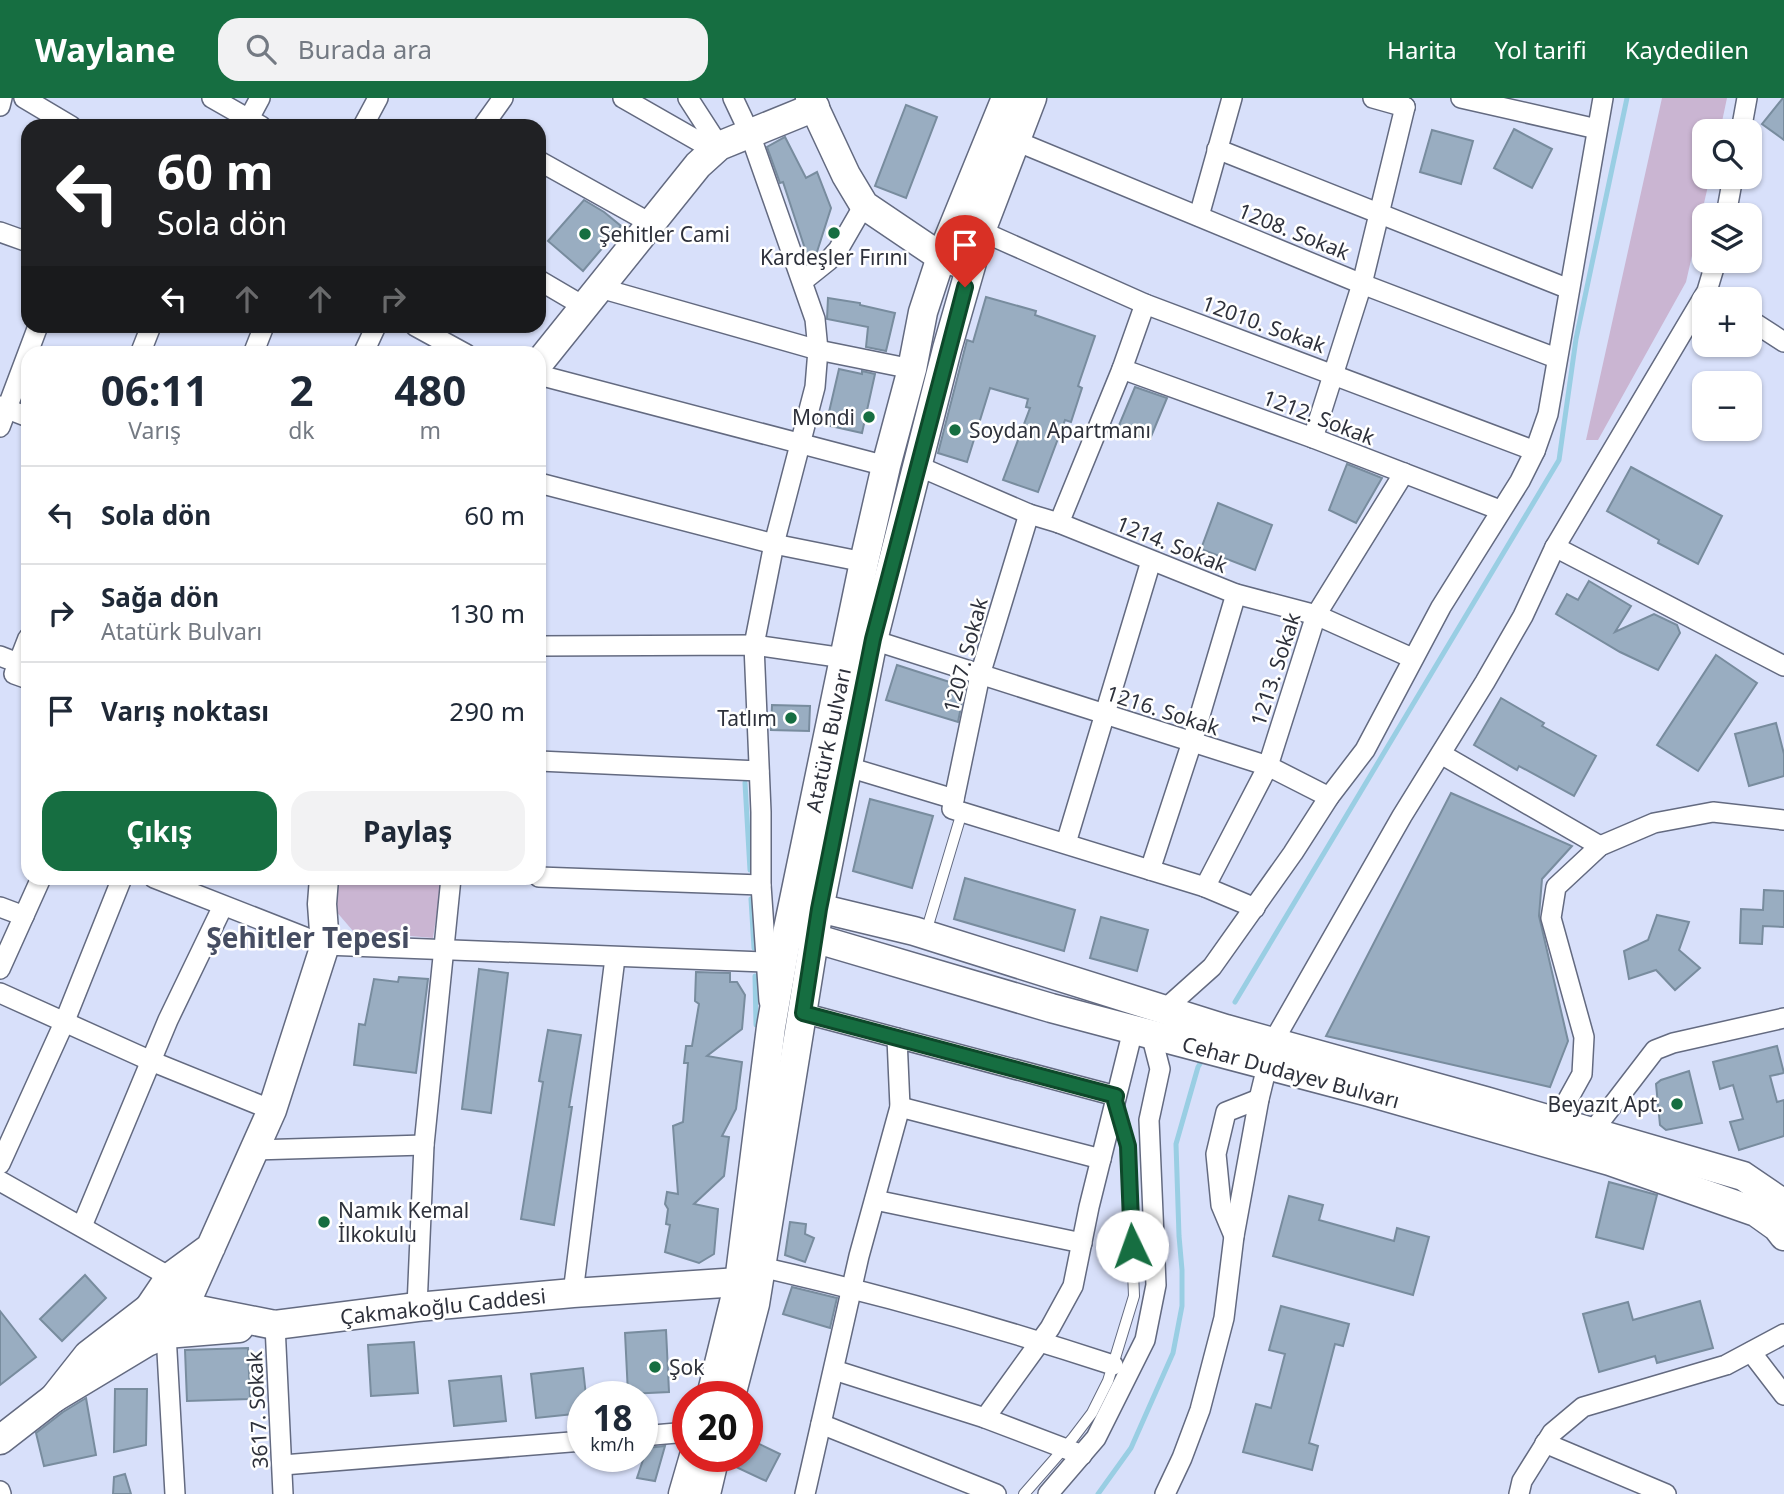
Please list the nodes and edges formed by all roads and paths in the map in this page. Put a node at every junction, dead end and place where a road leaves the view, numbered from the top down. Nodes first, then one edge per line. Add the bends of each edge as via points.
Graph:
1 (2, 98) edge
2 (24, 98) edge
3 (212, 98) edge
4 (260, 98) edge
5 (378, 98) edge
6 (503, 98) edge
7 (623, 98) edge
8 (688, 98) edge
9 (733, 98) edge
10 (1006, 98) edge
11 (1032, 98) edge
12 (1373, 98) edge
13 (1461, 98) edge
14 (1603, 98) edge
15 (1747, 98) edge
16 (1225, 100) edge
17 (813, 103) edge
18 (1410, 103) edge
19 (0, 106) edge
20 (59, 119) edge
21 (244, 119) edge
22 (253, 119) edge
23 (367, 119) edge
24 (488, 119) edge
25 (1743, 119) edge
26 (1597, 129) junction
27 (750, 134) junction
28 (1016, 141) junction
29 (716, 148) junction
30 (1217, 149) junction
31 (546, 164) edge
32 (864, 205) junction
33 (1379, 214) junction
34 (1199, 216) junction
35 (652, 224) junction
36 (981, 231) junction
37 (0, 232) edge
38 (21, 240) edge
39 (941, 257) junction
40 (971, 266) junction
41 (803, 281) junction
42 (546, 282) edge
43 (1362, 284) junction
44 (1569, 289) junction
45 (592, 297) junction
46 (1145, 304) junction
47 (1692, 328) edge
48 (1762, 328) edge
49 (428, 333) edge
50 (1784, 342) edge
51 (451, 346) edge
52 (818, 350) junction
53 (546, 354) edge
54 (1556, 358) junction
55 (21, 368) edge
56 (912, 369) junction
57 (1122, 369) junction
58 (1334, 375) junction
59 (546, 377) edge
60 (2, 414) edge
61 (21, 415) edge
62 (1313, 438) junction
63 (799, 444) junction
64 (1535, 451) junction
65 (886, 466) junction
66 (918, 466) junction
67 (1404, 473) junction
68 (546, 485) edge
69 (1500, 510) junction
70 (1029, 514) junction
71 (1059, 523) junction
72 (774, 544) junction
73 (1555, 547) junction
74 (1151, 561) junction
75 (864, 562) junction
76 (1236, 594) junction
77 (1316, 615) junction
78 (873, 639) junction
79 (754, 645) junction
80 (546, 646) edge
81 (844, 658) junction
82 (1412, 658) junction
83 (1784, 666) edge
84 (980, 676) junction
85 (1104, 715) junction
86 (1192, 742) junction
87 (1441, 754) junction
88 (546, 761) edge
89 (1268, 766) junction
90 (848, 767) junction
91 (759, 771) junction
92 (1329, 797) junction
93 (956, 806) junction
94 (1784, 820) edge
95 (1066, 843) junction
96 (1600, 846) junction
97 (1150, 870) junction
98 (546, 877) edge
99 (38, 885) edge
100 (119, 885) edge
101 (170, 885) edge
102 (323, 885) edge
103 (451, 885) edge
104 (761, 885) junction
105 (1205, 887) junction
106 (807, 905) junction
107 (223, 906) junction
108 (0, 907) edge
109 (1255, 908) junction
110 (24, 916) junction
111 (788, 929) junction
112 (926, 935) junction
113 (816, 939) junction
114 (325, 945) junction
115 (444, 952) junction
116 (615, 958) junction
117 (765, 962) junction
118 (0, 969) edge
119 (0, 993) edge
120 (803, 1013) junction
121 (1784, 1017) edge
122 (64, 1023) junction
123 (1149, 1025) junction
124 (771, 1027) junction
125 (897, 1038) junction
126 (1270, 1054) junction
127 (151, 1061) junction
128 (1116, 1099) junction
129 (1259, 1099) junction
130 (900, 1107) junction
131 (272, 1110) junction
132 (1556, 1121) junction
133 (1592, 1132) junction
134 (424, 1145) junction
135 (253, 1150) junction
136 (1101, 1159) junction
137 (0, 1164) edge
138 (0, 1181) edge
139 (874, 1200) junction
140 (1784, 1204) edge
141 (82, 1226) junction
142 (1784, 1236) edge
143 (1234, 1237) junction
144 (1082, 1243) junction
145 (211, 1247) junction
146 (750, 1275) junction
147 (170, 1277) junction
148 (852, 1288) junction
149 (573, 1293) junction
150 (184, 1307) junction
151 (417, 1307) junction
152 (149, 1308) junction
153 (275, 1325) junction
154 (166, 1334) junction
155 (1784, 1334) edge
156 (1040, 1341) junction
157 (1751, 1352) junction
158 (1113, 1365) junction
159 (834, 1370) junction
160 (716, 1381) edge
161 (735, 1381) edge
162 (1784, 1395) edge
163 (54, 1398) junction
164 (985, 1418) junction
165 (821, 1424) junction
166 (0, 1440) edge
167 (567, 1442) edge
168 (1545, 1443) junction
169 (1073, 1451) junction
170 (283, 1465) junction
171 (698, 1472) edge
172 (710, 1472) edge
173 (948, 1485) edge
174 (1170, 1492) edge
175 (703, 1493) edge
176 (174, 1494) edge
177 (283, 1494) edge
178 (806, 1494) edge
179 (996, 1494) edge
180 (1024, 1494) edge
181 (1048, 1494) edge
182 (1519, 1494) edge
183 (1666, 1494) edge

1 - 19 street
2 - 20 street
3 - 21 street
4 - 22 street
5 - 23 street
6 - 24 street
7 - 29 street
8 - 29 street
9 - 27 street
10 - 39 street, Atatürk Bulvarı
11 - 28 street, Atatürk Bulvarı
12 - 18 street
13 - 26 street
14 - 26 street
15 - 25 street
16 - 30 street
17 - 27 street
17 - 32 street
18 - 33 street
26 - 44 street
27 - 29 street
27 - 41 street
28 - 34 street, 1208. Sokak
28 - 36 street, Atatürk Bulvarı
29 - 35 street
30 - 33 street
30 - 34 street
31 - 35 street
32 - 39 street
32 - 41 street via 838,250
33 - 43 street
33 - 44 street
34 - 43 street, 1208. Sokak
35 - 45 street
36 - 40 street, Atatürk Bulvarı
36 - 46 street, 12010. Sokak
37 - 38 street
39 - 40 street
39 - 56 street, Atatürk Bulvarı via 923,312
40 - 66 street, Atatürk Bulvarı
41 - 52 street via 816,319
42 - 45 street
43 - 54 street, 1208. Sokak
43 - 58 street
44 - 54 street
45 - 52 street
45 - 53 street
46 - 57 street
46 - 58 street, 12010. Sokak
47 - 73 street
48 - 50 street
49 - 51 street
52 - 56 street
52 - 63 street via 815,387
54 - 64 street via 1548,414
55 - 60 street
56 - 65 street, Atatürk Bulvarı
57 - 62 street, 1212. Sokak
57 - 71 street
58 - 62 street
58 - 64 street, 12010. Sokak
59 - 63 street
60 - 61 street
62 - 67 street, 1212. Sokak
63 - 65 street
63 - 72 street
64 - 69 street
65 - 75 street, Atatürk Bulvarı
66 - 70 street, 1214. Sokak
66 - 78 street, Atatürk Bulvarı
67 - 69 street, 1212. Sokak
67 - 77 street, 1213. Sokak
68 - 72 street
69 - 82 street
70 - 71 street, 1214. Sokak
70 - 84 street, 1207. Sokak
71 - 74 street, 1214. Sokak
72 - 75 street
72 - 79 street
73 - 83 street
73 - 87 street via 1523,616
74 - 76 street, 1214. Sokak
74 - 85 street
75 - 81 street, Atatürk Bulvarı
76 - 77 street, 1214. Sokak
76 - 86 street
77 - 82 street, 1214. Sokak
77 - 89 street, 1213. Sokak
78 - 84 street, 1216. Sokak
78 - 90 street, Atatürk Bulvarı
79 - 80 street
79 - 81 street
79 - 91 street
81 - 106 street, Atatürk Bulvarı
82 - 92 street via 1365,750
84 - 85 street, 1216. Sokak
84 - 93 street, 1207. Sokak
85 - 86 street, 1216. Sokak
85 - 95 street
86 - 89 street, 1216. Sokak
86 - 97 street
87 - 96 street
87 - 126 street
88 - 91 street
89 - 92 street, 1216. Sokak
89 - 105 street, 1213. Sokak
90 - 93 street
90 - 106 street, Atatürk Bulvarı
91 - 104 street
92 - 109 street
93 - 95 street
93 - 112 lane
94 - 96 street via 1713,811 1654,823
95 - 97 street
96 - 132 street via 1556,887 1551,918 1584,1037 1582,1074
97 - 105 street
98 - 104 street
99 - 110 street
100 - 122 street
101 - 107 street
102 - 114 street
103 - 115 street
104 - 117 street
105 - 109 street
106 - 111 street, Atatürk Bulvarı
106 - 112 street, Cehar Dudayev Bulvarı
106 - 113 street, Atatürk Bulvarı
107 - 114 street
107 - 127 street
108 - 110 street
109 - 123 street via 1212,967
110 - 118 street
111 - 113 street, Cehar Dudayev Bulvarı
111 - 124 street, Atatürk Bulvarı
112 - 123 street, Cehar Dudayev Bulvarı
113 - 120 street, Atatürk Bulvarı
113 - 123 street, Cehar Dudayev Bulvarı
114 - 115 street
114 - 131 street
115 - 116 street
115 - 134 street
116 - 117 street
116 - 149 street
117 - 124 street
119 - 122 street
120 - 125 street
120 - 146 street, Atatürk Bulvarı
121 - 133 street via 1655,1050
122 - 127 street
122 - 137 street
123 - 126 street, Cehar Dudayev Bulvarı
123 - 128 street
123 - 169 street via 1160,1069 1149,1120 1156,1285 1145,1340 1096,1437
124 - 146 street, Atatürk Bulvarı
125 - 128 street
125 - 130 street
126 - 129 street
126 - 132 street, Cehar Dudayev Bulvarı
126 - 142 street, Cehar Dudayev Bulvarı via 1756,1212
127 - 131 street
127 - 141 street
128 - 136 street
128 - 158 lane via 1128,1146 1134,1296
129 - 143 street
129 - 143 street via 1226,1112 1216,1154 1221,1205
130 - 136 street
130 - 139 street
131 - 135 street
132 - 133 street, Cehar Dudayev Bulvarı
133 - 140 street, Cehar Dudayev Bulvarı via 1743,1176
134 - 135 street
134 - 151 street
135 - 145 street
136 - 144 street
138 - 141 street
139 - 144 street
139 - 148 street
141 - 147 street
143 - 174 street via 1224,1318 1200,1410
144 - 156 street via 1073,1286
145 - 147 street
145 - 150 street
146 - 148 street
146 - 149 street, Çakmakoğlu Caddesi
146 - 160 street, Atatürk Bulvarı
146 - 161 street, Atatürk Bulvarı via 755,1304
147 - 152 street
148 - 156 street
148 - 159 street
149 - 151 street, Çakmakoğlu Caddesi
150 - 152 street, Çakmakoğlu Caddesi
150 - 153 street, Çakmakoğlu Caddesi
150 - 154 street
151 - 153 street, Çakmakoğlu Caddesi
152 - 154 street
152 - 163 street via 88,1355
153 - 154 street
153 - 170 street, 3617. Sokak
154 - 163 street
154 - 176 street
155 - 157 street
156 - 158 street
156 - 164 street
157 - 162 street
157 - 168 street via 1726,1365 1583,1407
158 - 169 lane
159 - 164 street
159 - 165 street
163 - 166 street
164 - 169 street
165 - 173 street
165 - 178 street
167 - 170 street
168 - 182 street
168 - 183 street
169 - 180 lane
169 - 181 street
170 - 177 street, 3617. Sokak
171 - 175 street
172 - 175 street
173 - 179 street

